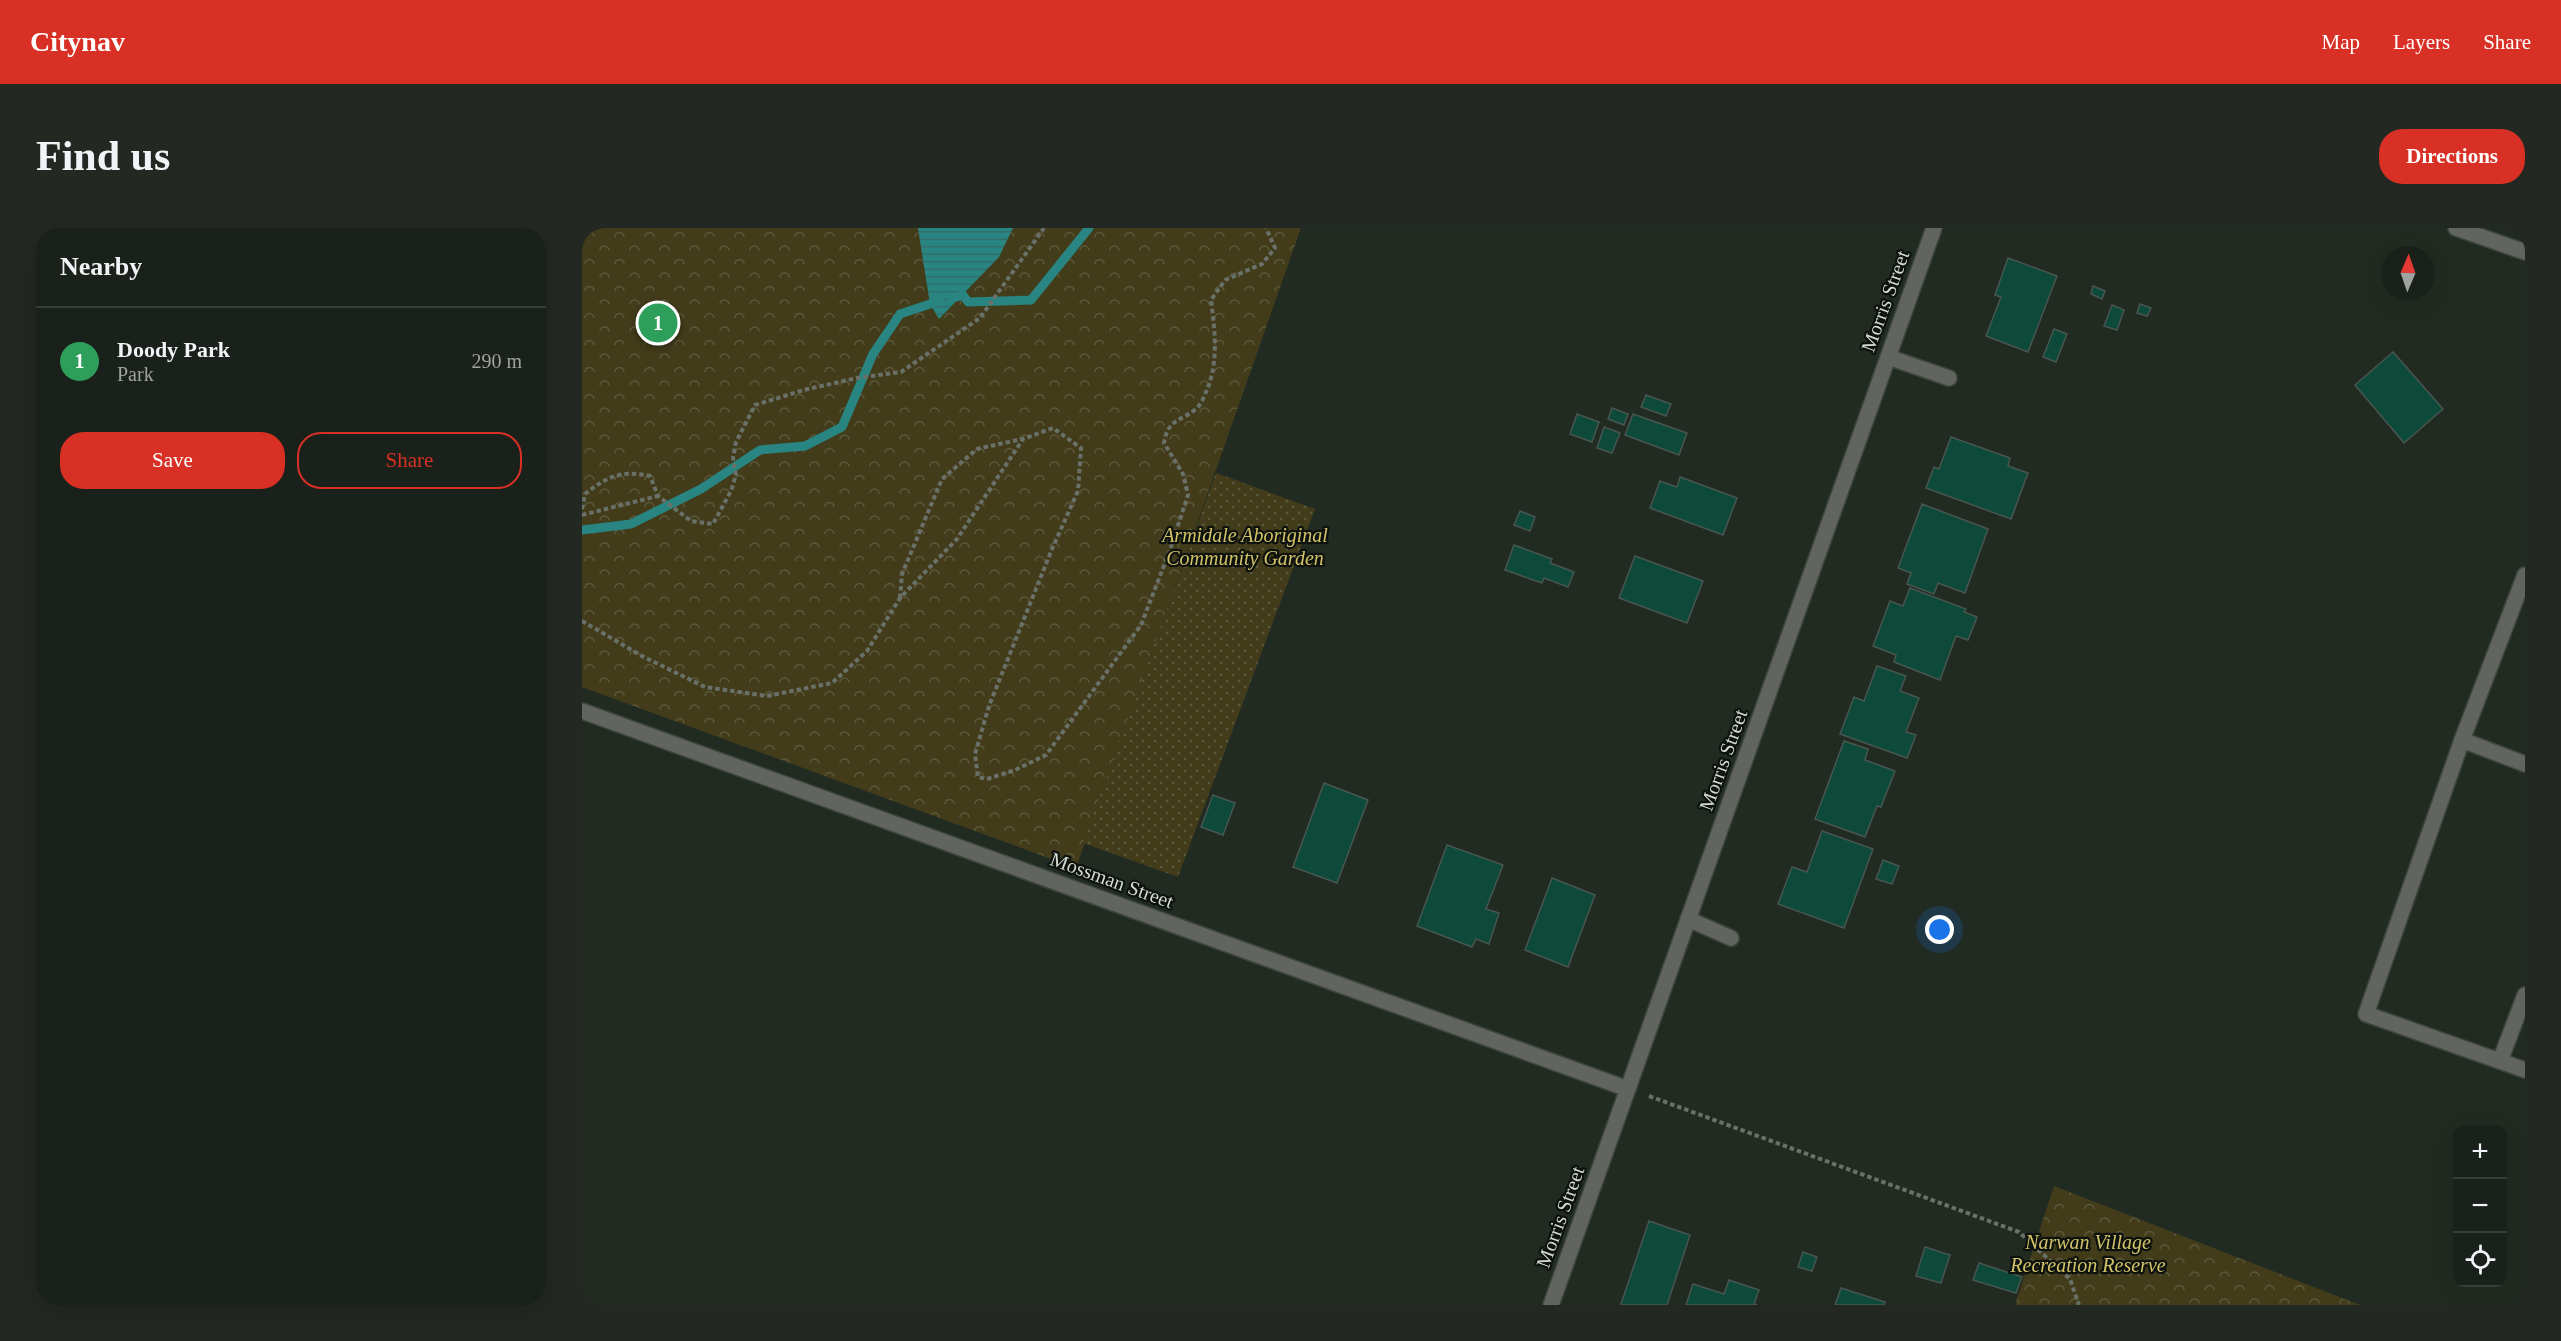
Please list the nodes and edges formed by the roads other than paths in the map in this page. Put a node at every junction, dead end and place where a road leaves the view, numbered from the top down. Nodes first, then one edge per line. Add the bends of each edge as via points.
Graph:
1 (1934, 228) edge
2 (2456, 228) edge
3 (2525, 252) edge
4 (1888, 357) junction
5 (1949, 378) dead end
6 (2525, 575) edge
7 (582, 711) edge
8 (2462, 740) junction
9 (2525, 764) edge
10 (1688, 920) junction
11 (1731, 938) dead end
12 (2525, 995) edge
13 (2500, 1061) junction
14 (2525, 1070) edge
15 (1628, 1089) junction
16 (1551, 1305) edge

1 - 4 street, Morris Street
2 - 3 street
4 - 5 street
4 - 10 street, Morris Street
6 - 8 street
7 - 15 street, Mossman Street
8 - 9 street
8 - 13 street via 2366,1014
10 - 11 street
10 - 15 street, Morris Street
12 - 13 street
13 - 14 street
15 - 16 street, Morris Street

